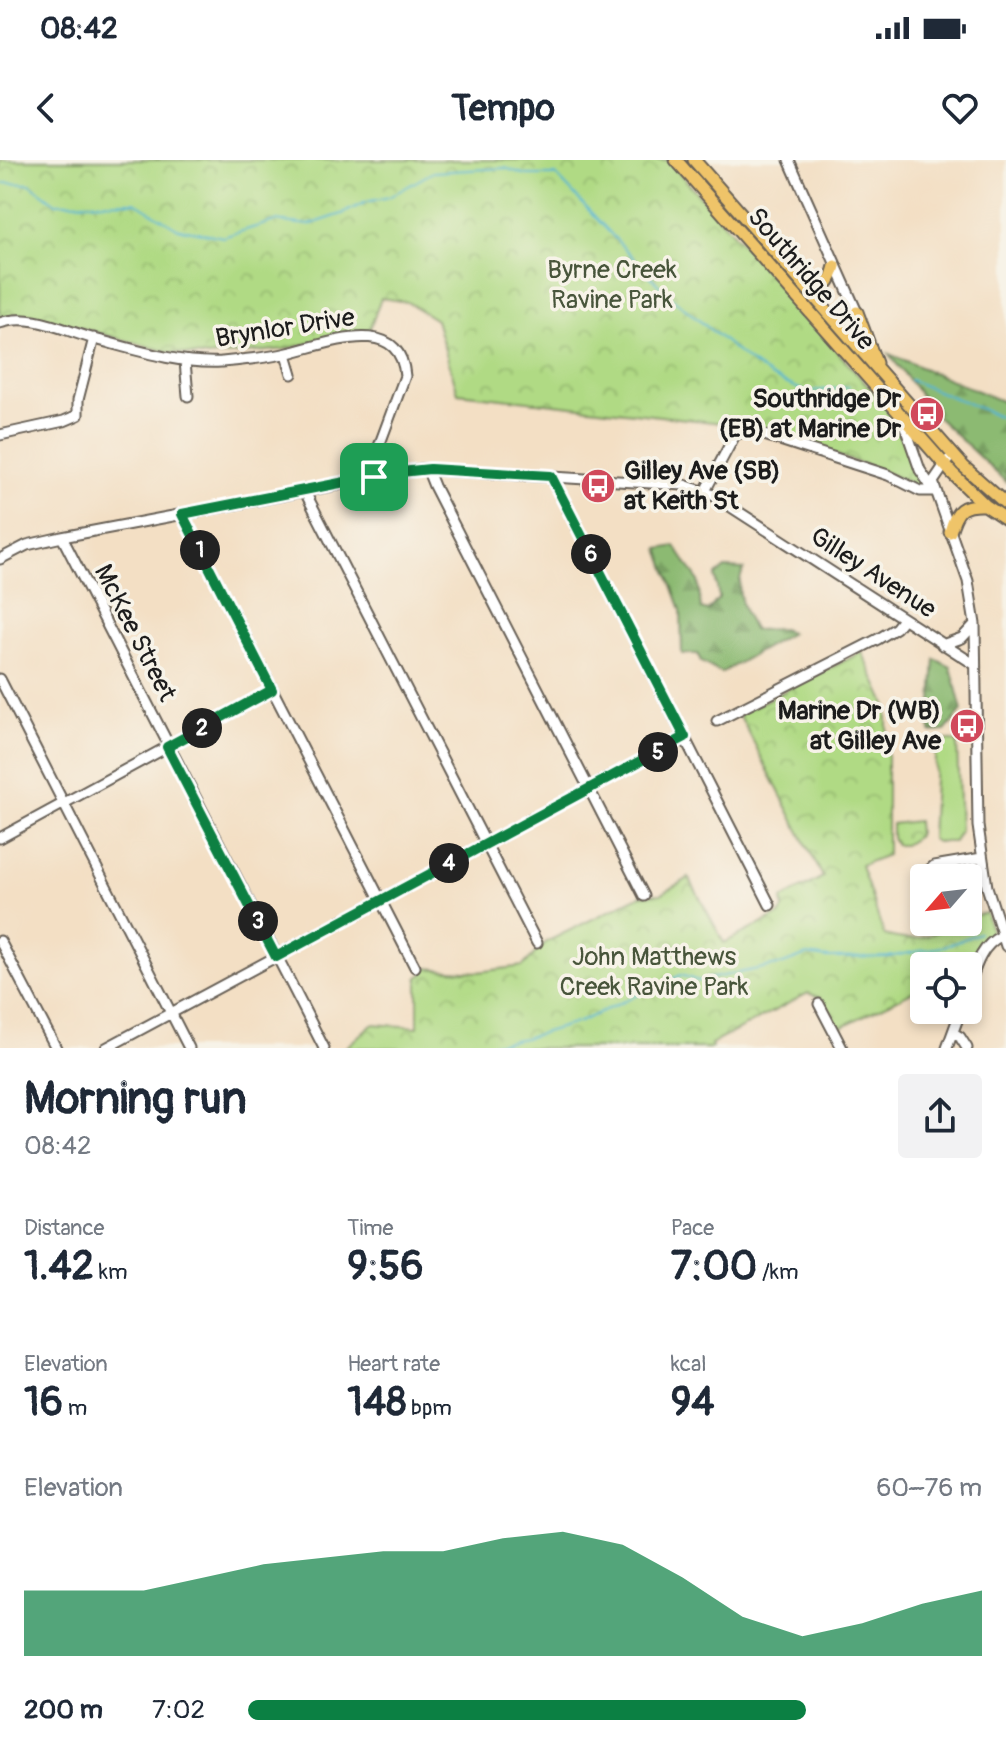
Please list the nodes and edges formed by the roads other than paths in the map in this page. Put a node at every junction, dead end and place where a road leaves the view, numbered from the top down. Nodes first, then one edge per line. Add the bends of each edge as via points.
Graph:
1 (676, 160) edge
2 (694, 160) edge
3 (789, 160) edge
4 (835, 266) junction
5 (809, 290) junction
6 (857, 312) joint
7 (0, 323) edge
8 (94, 338) junction
9 (286, 354) junction
10 (185, 361) junction
11 (877, 367) junction
12 (292, 374) dead end
13 (188, 396) dead end
14 (901, 414) junction
15 (0, 435) edge
16 (949, 459) junction
17 (430, 469) junction
18 (551, 476) junction
19 (374, 477) junction
20 (304, 490) junction
21 (705, 491) junction
22 (934, 491) junction
23 (1006, 504) edge
24 (985, 505) junction
25 (182, 514) junction
26 (1006, 519) edge
27 (950, 532) junction
28 (62, 537) junction
29 (0, 559) edge
30 (903, 619) junction
31 (975, 624) junction
32 (942, 645) junction
33 (974, 664) junction
34 (0, 679) edge
35 (272, 690) junction
36 (717, 721) dead end
37 (685, 737) junction
38 (167, 747) junction
39 (589, 787) junction
40 (62, 803) junction
41 (0, 838) edge
42 (485, 843) junction
43 (982, 858) junction
44 (946, 864) edge
45 (644, 896) dead end
46 (380, 900) junction
47 (770, 905) dead end
48 (1001, 936) junction
49 (0, 941) edge
50 (537, 943) dead end
51 (1006, 946) edge
52 (982, 954) edge
53 (276, 957) junction
54 (415, 967) dead end
55 (819, 1004) dead end
56 (171, 1013) junction
57 (956, 1024) edge
58 (953, 1033) junction
59 (56, 1048) edge
60 (106, 1048) edge
61 (189, 1048) edge
62 (324, 1048) edge
63 (842, 1048) edge
64 (947, 1048) edge
65 (967, 1048) edge

1 - 14 main road, Southridge Drive
2 - 5 main road, Southridge Drive
3 - 4 street
4 - 5 main road via 828,285
4 - 6 street
5 - 11 main road, Southridge Drive
6 - 11 main road
7 - 8 street, Brynlor Drive via 32,320
8 - 10 street, Brynlor Drive
8 - 15 street via 78,415
9 - 10 street, Brynlor Drive
9 - 12 street
9 - 19 street, Brynlor Drive via 362,336 381,340 396,352 404,382 372,465
10 - 13 street
11 - 16 main road, Southridge Drive
14 - 16 main road, Southridge Drive
14 - 22 street via 920,470
16 - 22 street via 933,482
16 - 23 main road
16 - 24 main road
17 - 18 street, Gilley Avenue
17 - 19 street, Gilley Avenue
17 - 39 street via 434,486
18 - 21 street, Gilley Avenue
18 - 37 street
19 - 20 street, Gilley Avenue
20 - 25 street, Gilley Avenue
20 - 42 street
21 - 22 street via 735,435 744,430 888,475 920,491
21 - 30 street, Gilley Avenue
22 - 27 street
24 - 26 main road
24 - 27 main road via 961,508
25 - 28 street, Gilley Avenue
25 - 35 street
27 - 31 street via 968,581
28 - 29 street, Gilley Avenue via 27,545
28 - 38 street, McKee Street
30 - 32 street, Gilley Avenue
30 - 36 street via 887,634
31 - 32 street via 962,638
31 - 33 street
32 - 33 street, Gilley Avenue
33 - 43 street
34 - 40 street
35 - 38 street
35 - 46 street
37 - 39 street
37 - 47 street
38 - 40 street
38 - 53 street, McKee Street
39 - 42 street
39 - 45 street
40 - 41 street
40 - 56 street
42 - 46 street
42 - 50 street
43 - 44 street
43 - 48 street
46 - 53 street
46 - 54 street
48 - 51 street
48 - 52 street
49 - 59 street
53 - 56 street
53 - 62 street, McKee Street
55 - 63 street
56 - 60 street
56 - 61 street
57 - 58 street
58 - 64 street
58 - 65 street

